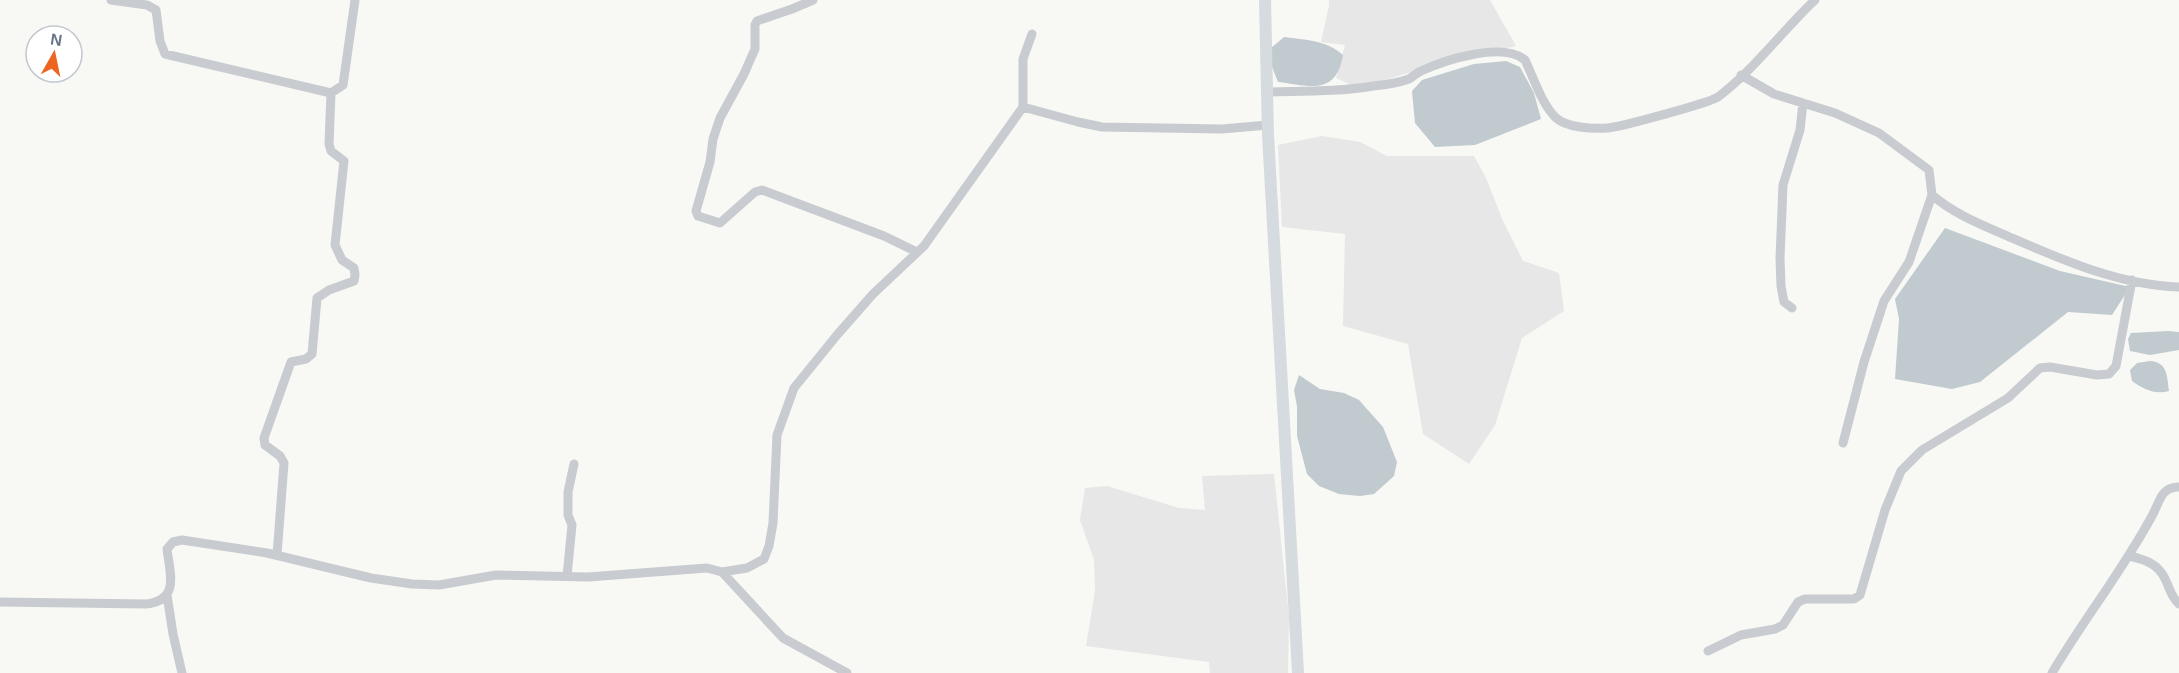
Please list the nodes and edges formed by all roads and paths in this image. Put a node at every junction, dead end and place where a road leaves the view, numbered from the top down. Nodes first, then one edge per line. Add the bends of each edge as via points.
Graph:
1 (111, 0) edge
2 (355, 0) edge
3 (813, 0) edge
4 (1265, 0) edge
5 (1815, 0) edge
6 (1032, 34) dead end
7 (1741, 75) junction
8 (1267, 92) junction
9 (331, 93) junction
10 (1803, 103) junction
11 (1023, 106) junction
12 (1268, 125) junction
13 (1932, 195) junction
14 (917, 252) junction
15 (2132, 280) junction
16 (2179, 287) edge
17 (1792, 308) dead end
18 (1843, 443) dead end
19 (574, 464) dead end
20 (2179, 487) edge
21 (277, 555) junction
22 (2129, 556) junction
23 (722, 572) junction
24 (567, 576) junction
25 (167, 595) junction
26 (0, 602) edge
27 (2179, 604) edge
28 (1708, 651) dead end
29 (182, 673) edge
30 (847, 673) edge
31 (1298, 673) edge
32 (2052, 673) edge

1 - 9 street via 156,10 165,54
2 - 9 street via 343,85
3 - 14 street via 757,21 755,49 720,118 696,211 698,216 720,223 762,190
4 - 8 main road
5 - 7 street
6 - 11 street via 1023,58
7 - 8 street via 1716,98 1609,128 1580,126 1556,118 1525,60 1504,51 1448,61 1409,79 1372,87
7 - 10 street via 1774,94
8 - 12 main road
9 - 21 street via 329,144 331,151 344,161 335,245 356,275 354,281 317,298 312,354 291,362 264,438 265,445 284,463
10 - 13 street via 1835,112 1879,133 1929,170
10 - 17 street via 1800,130 1783,185 1781,218 1781,286 1784,302
11 - 12 street via 1102,127 1222,129
11 - 14 street
12 - 31 main road
13 - 15 street via 1944,206 2078,266
13 - 18 street via 1909,262 1884,301
14 - 23 street via 873,294 794,388 777,435 772,523 764,559 747,568
15 - 16 street
15 - 28 street via 2116,366 2109,374 2040,368 2008,398 1911,459 1901,471 1885,510 1860,595 1854,599 1805,599 1776,629 1741,635
19 - 24 street via 568,492 572,525
20 - 22 street via 2162,494
21 - 24 street via 412,585 440,585 495,575
21 - 25 street via 182,540 173,542 167,549 171,586
22 - 27 street via 2160,570 2171,597
22 - 32 street
23 - 24 street via 694,568
23 - 30 street via 783,638
25 - 26 street via 158,603 146,604
25 - 29 street

